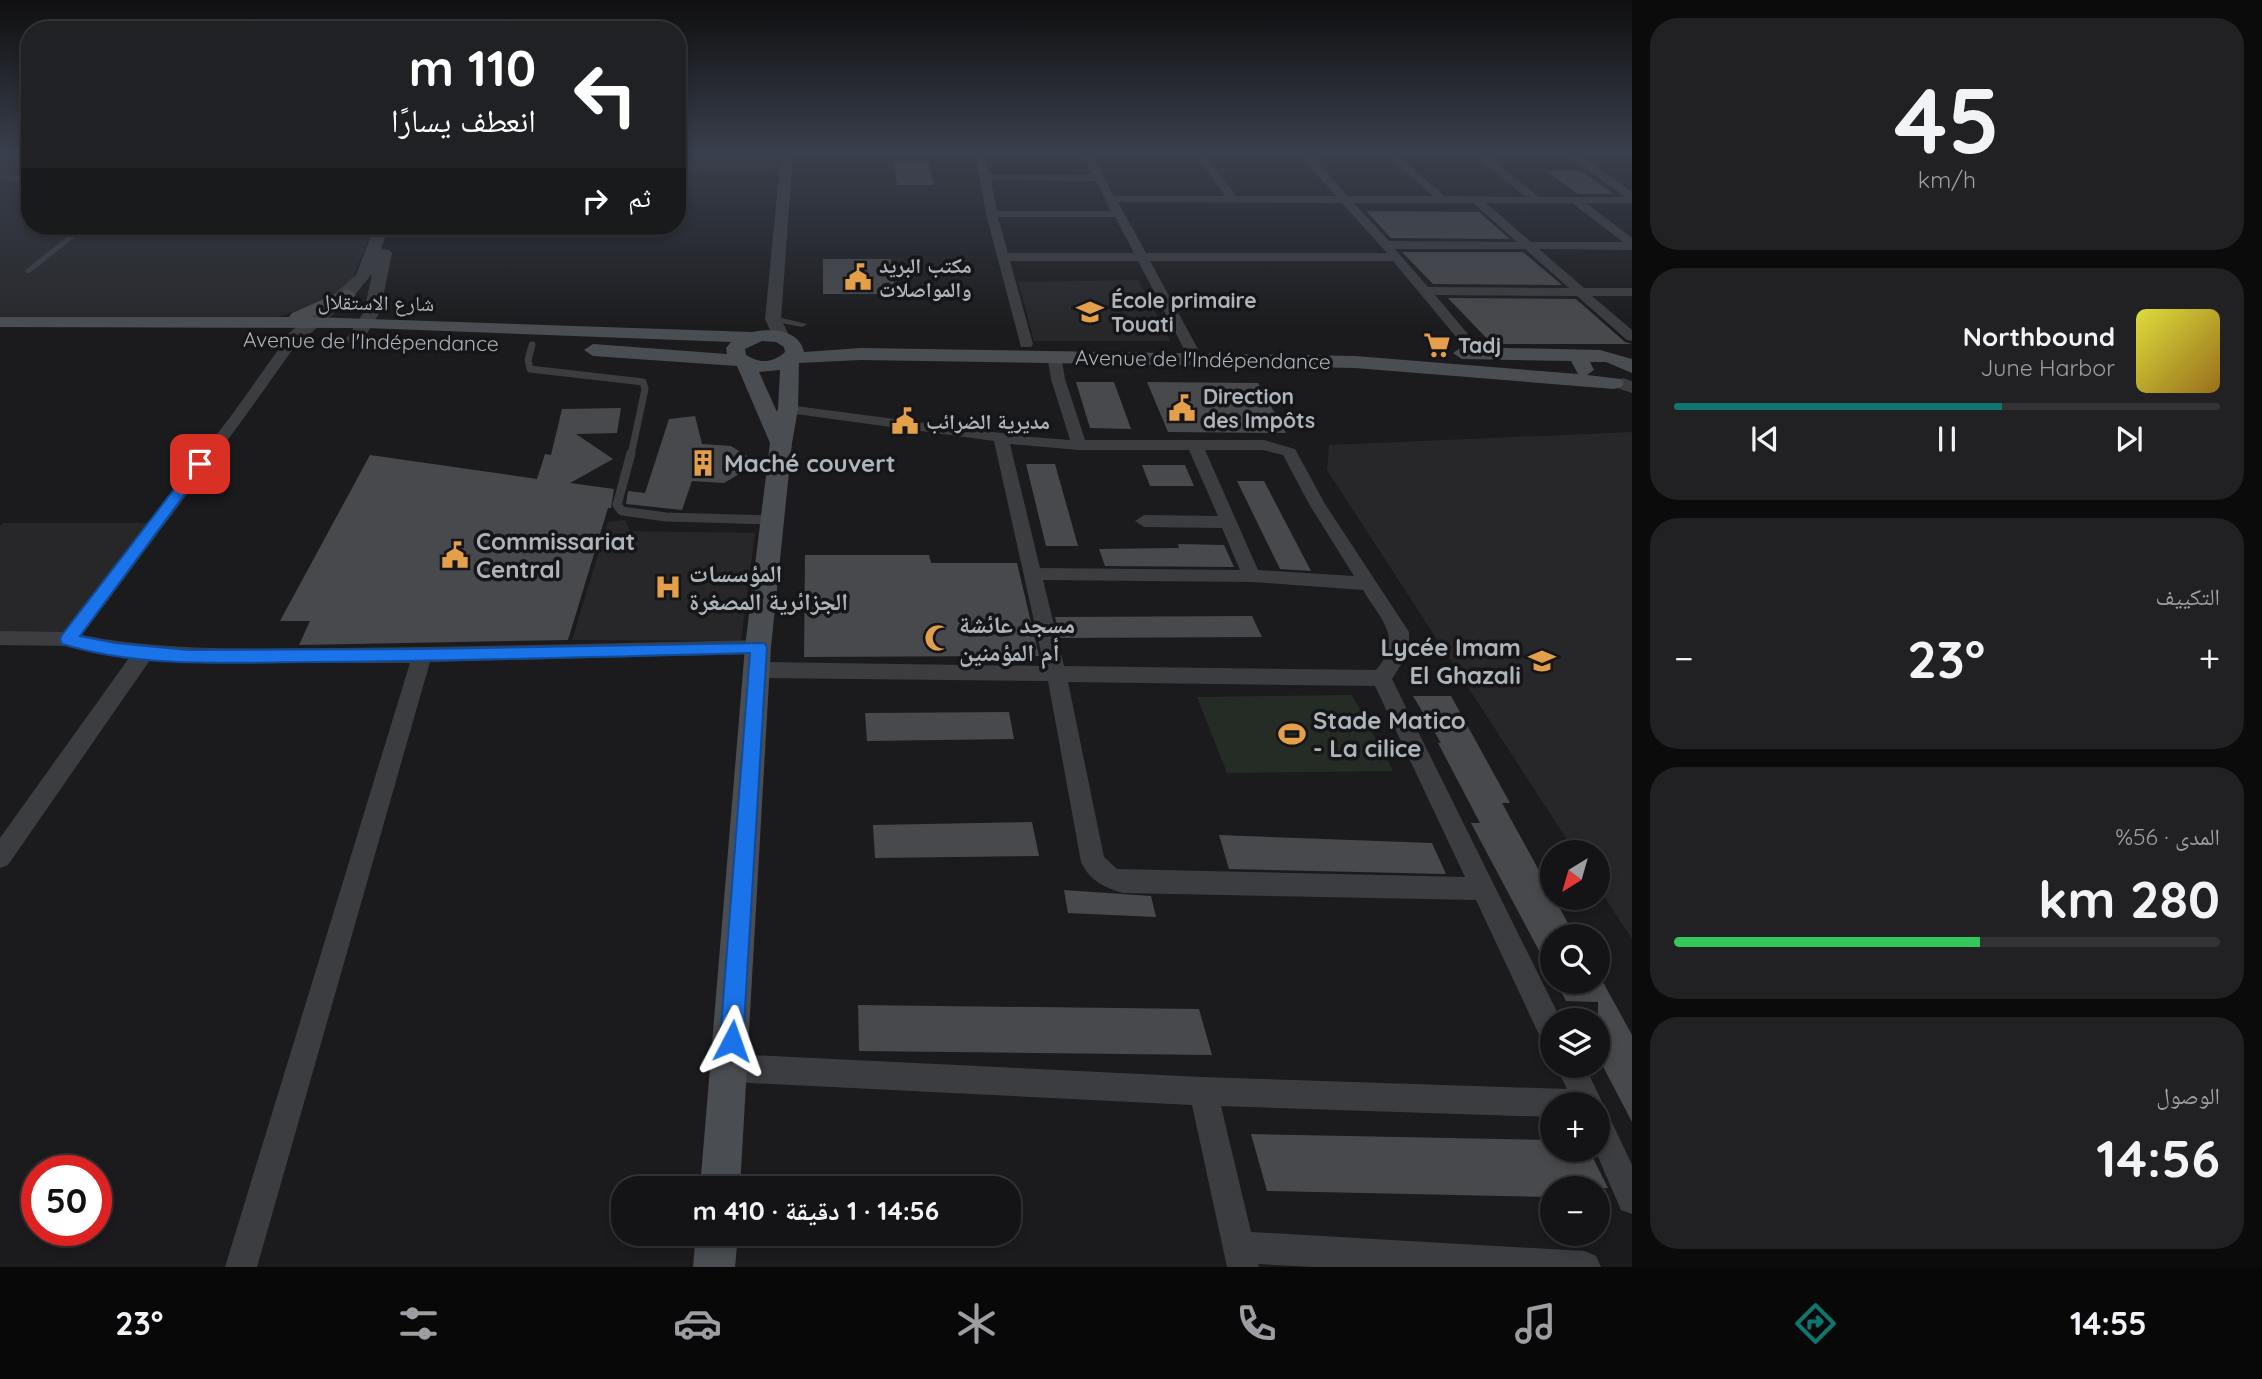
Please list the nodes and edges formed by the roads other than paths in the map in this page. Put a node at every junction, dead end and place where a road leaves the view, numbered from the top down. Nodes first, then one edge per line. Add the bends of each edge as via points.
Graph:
1 (782, 212) edge
2 (1357, 212) edge
3 (1490, 212) edge
4 (1590, 212) edge
5 (992, 214) joint
6 (1118, 214) joint
7 (74, 235) edge
8 (379, 235) edge
9 (390, 235) edge
10 (1387, 245) junction
11 (1632, 245) edge
12 (1529, 247) junction
13 (1004, 257) junction
14 (1396, 257) junction
15 (1143, 258) junction
16 (28, 271) dead end
17 (1427, 291) junction
18 (1581, 292) junction
19 (1632, 292) edge
20 (347, 294) junction
21 (773, 319) junction
22 (0, 322) edge
23 (74, 322) junction
24 (169, 323) junction
25 (309, 323) junction
26 (366, 323) junction
27 (274, 324) junction
28 (802, 324) dead end
29 (754, 336) junction
30 (0, 337) edge
31 (58, 337) junction
32 (1632, 337) edge
33 (155, 338) junction
34 (293, 339) junction
35 (355, 339) junction
36 (1026, 344) junction
37 (532, 345) junction
38 (788, 349) junction
39 (1191, 349) junction
40 (1477, 353) junction
41 (1632, 354) edge
42 (1054, 355) junction
43 (1593, 356) junction
44 (744, 363) junction
45 (1627, 381) edge
46 (788, 409) junction
47 (1001, 440) junction
48 (781, 443) junction
49 (1079, 445) junction
50 (1195, 445) junction
51 (772, 520) junction
52 (1144, 521) dead end
53 (1228, 523) junction
54 (1031, 574) junction
55 (1252, 576) junction
56 (1370, 584) junction
57 (0, 638) edge
58 (68, 639) junction
59 (145, 651) junction
60 (422, 655) junction
61 (758, 659) junction
62 (1056, 673) junction
63 (1381, 678) junction
64 (0, 857) edge
65 (1482, 889) junction
66 (1541, 1008) edge
67 (730, 1068) junction
68 (1203, 1091) junction
69 (1540, 1102) edge
70 (1610, 1150) edge
71 (721, 1176) edge
72 (1632, 1199) edge
73 (715, 1246) edge
74 (1240, 1257) edge
75 (241, 1267) edge
76 (714, 1267) edge
77 (1585, 1267) edge

1 - 21 street
2 - 10 street
3 - 12 street
4 - 11 street
5 - 6 street
5 - 13 street
6 - 15 street
7 - 16 lane
8 - 20 street via 368,266
9 - 26 street
10 - 12 street
10 - 14 street
11 - 12 street
12 - 18 street
13 - 15 street
13 - 36 street
14 - 15 street
14 - 17 street
15 - 39 street
17 - 18 street
17 - 40 street
18 - 19 street
18 - 32 street
20 - 25 street
20 - 27 main road
21 - 28 street
21 - 29 street
21 - 38 street
22 - 23 main road, شارع الاستقلال
23 - 24 main road, شارع الاستقلال
23 - 31 main road
24 - 27 main road, شارع الاستقلال
24 - 33 main road
25 - 26 main road, شارع الاستقلال
25 - 27 main road, شارع الاستقلال
25 - 34 street
26 - 29 main road, شارع الاستقلال
26 - 35 street
29 - 38 main road, شارع الاستقلال
29 - 44 main road via 735,348
30 - 31 main road, Avenue de l'Indépendance
31 - 33 main road, Avenue de l'Indépendance
33 - 34 main road, Avenue de l'Indépendance
34 - 35 main road, Avenue de l'Indépendance
34 - 58 street
35 - 37 main road, Avenue de l'Indépendance
36 - 38 main road, Avenue de l'Indépendance
36 - 39 main road, Avenue de l'Indépendance
37 - 44 main road, Avenue de l'Indépendance
37 - 51 lane via 527,360 530,369 643,382 617,505 622,511
38 - 42 main road, Avenue de l'Indépendance via 839,354
38 - 44 main road, Avenue de l'Indépendance via 765,367
38 - 46 main road
39 - 40 main road, Avenue de l'Indépendance
40 - 43 main road, Avenue de l'Indépendance
41 - 43 main road, Avenue de l'Indépendance
42 - 45 main road, Avenue de l'Indépendance via 1355,362
42 - 49 street
43 - 45 main road via 1580,363 1586,372
44 - 48 main road
46 - 47 street
46 - 48 main road
47 - 49 street
47 - 54 street
48 - 51 main road
49 - 50 street
50 - 53 street
50 - 56 street via 1264,445 1289,452
51 - 61 main road
52 - 53 street
53 - 55 street
54 - 55 street
54 - 62 street
55 - 56 street
56 - 63 street via 1402,644
57 - 58 street
58 - 59 street
59 - 60 street via 188,656
59 - 64 street
60 - 61 street
60 - 75 street
61 - 62 street
61 - 67 main road
62 - 63 street
62 - 65 street via 1093,862 1110,878 1144,883
63 - 65 street
65 - 66 street
67 - 68 street
67 - 71 main road
68 - 69 street
68 - 74 street
70 - 72 street
73 - 76 main road
74 - 77 street

